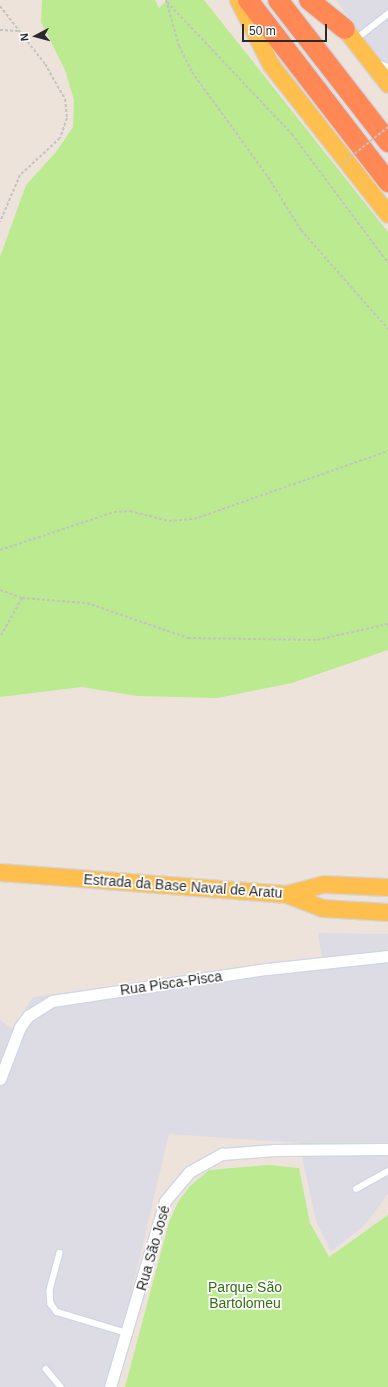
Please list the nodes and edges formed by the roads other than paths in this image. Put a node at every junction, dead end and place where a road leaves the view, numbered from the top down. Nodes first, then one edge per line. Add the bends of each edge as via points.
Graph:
1 (238, 0) edge
2 (248, 0) edge
3 (278, 0) edge
4 (309, 0) edge
5 (325, 0) edge
6 (388, 14) edge
7 (350, 35) junction
8 (374, 62) junction
9 (388, 67) edge
10 (388, 73) edge
11 (388, 84) edge
12 (388, 142) edge
13 (388, 182) edge
14 (388, 214) edge
15 (0, 872) edge
16 (388, 886) edge
17 (286, 894) junction
18 (388, 912) edge
19 (388, 956) edge
20 (0, 1079) edge
21 (388, 1149) edge
22 (388, 1170) edge
23 (356, 1189) dead end
24 (60, 1253) dead end
25 (128, 1334) junction
26 (46, 1369) dead end
27 (61, 1387) edge
28 (110, 1387) edge

1 - 14 main road via 271,65
2 - 13 highway
3 - 12 highway
4 - 7 highway
5 - 7 street
6 - 7 lane
7 - 8 main road
8 - 9 lane
8 - 10 lane
8 - 11 main road
15 - 17 main road, Estrada da Base Naval de Aratu
16 - 17 main road, Estrada da Base Naval de Aratu via 324,884
17 - 18 main road via 322,908
19 - 20 street, Rua Pisca-Pisca via 267,969 52,1002 28,1016 20,1027
21 - 25 street, Rua São José via 230,1153 206,1160 189,1172 166,1201
22 - 23 lane
24 - 25 lane via 50,1291 51,1304 57,1312
25 - 28 street, Rua São José
26 - 27 lane

